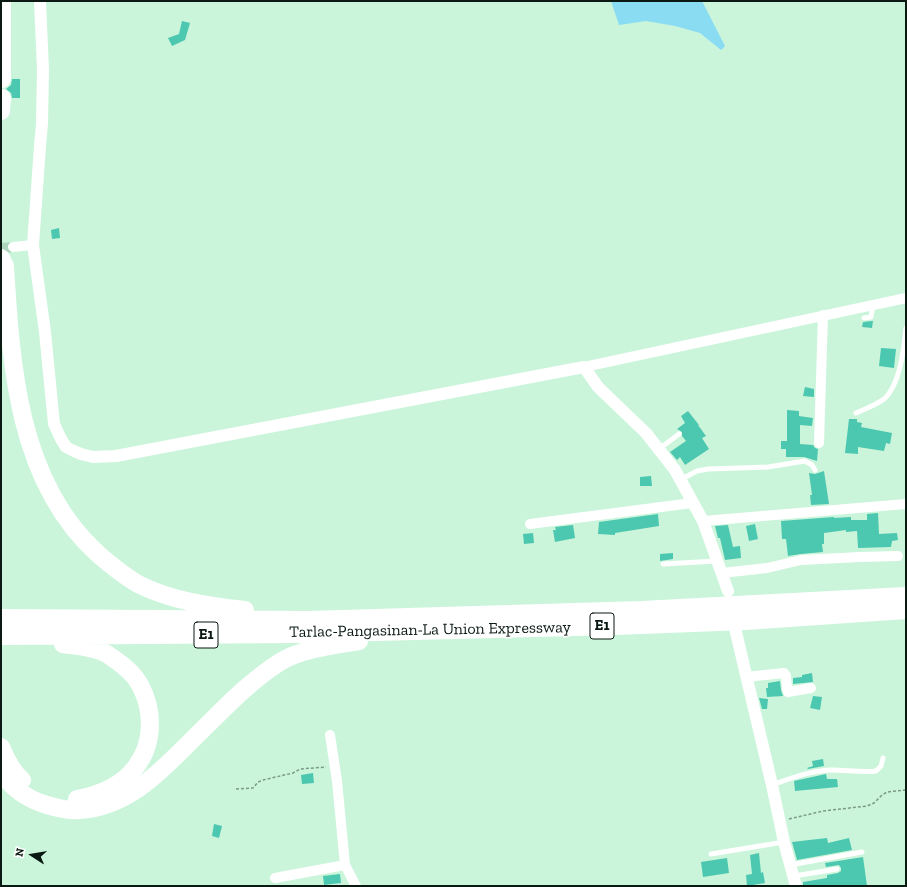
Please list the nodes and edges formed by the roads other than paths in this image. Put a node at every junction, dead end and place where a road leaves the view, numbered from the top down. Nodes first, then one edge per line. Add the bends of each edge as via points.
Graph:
1 (2, 1) edge
2 (40, 1) edge
3 (2, 24) edge
4 (2, 79) dead end
5 (33, 245) junction
6 (7, 253) edge
7 (906, 298) edge
8 (873, 305) junction
9 (823, 315) junction
10 (864, 318) dead end
11 (906, 328) edge
12 (584, 367) junction
13 (856, 414) dead end
14 (679, 434) dead end
15 (819, 442) dead end
16 (659, 449) junction
17 (815, 470) dead end
18 (680, 480) junction
19 (692, 503) junction
20 (906, 504) edge
21 (703, 522) junction
22 (530, 524) dead end
23 (898, 556) dead end
24 (663, 564) dead end
25 (720, 567) junction
26 (728, 592) dead end
27 (906, 596) edge
28 (906, 610) edge
29 (1, 618) edge
30 (308, 620) junction
31 (735, 628) dead end
32 (396, 631) junction
33 (9, 636) edge
34 (746, 677) junction
35 (811, 688) dead end
36 (330, 735) dead end
37 (1, 747) edge
38 (883, 758) dead end
39 (1, 772) edge
40 (772, 785) junction
41 (784, 842) junction
42 (862, 852) dead end
43 (711, 854) dead end
44 (345, 865) junction
45 (837, 868) dead end
46 (793, 876) edge
47 (275, 878) dead end
48 (356, 886) edge

1 - 3 highway
2 - 5 street via 42,124
3 - 4 highway
5 - 6 street
5 - 12 street via 54,424 66,446 93,457 116,456
6 - 30 highway via 4,266 9,331 25,428 52,497 68,521 87,544 111,566 159,593 216,606 290,612
7 - 8 street
8 - 9 street
8 - 10 lane via 871,318
9 - 12 street
9 - 15 street
11 - 13 lane via 893,388 884,398
12 - 16 street via 598,387
14 - 16 lane
16 - 18 street
17 - 18 lane via 805,461 768,467 708,468
18 - 19 street
19 - 21 street
19 - 22 street
20 - 21 street
21 - 25 street
23 - 25 street via 801,560 767,568
24 - 25 lane
25 - 26 street
27 - 30 highway, Tarlac-Pangasinan-La Union Expressway / E1 via 642,610
28 - 32 highway, Tarlac-Pangasinan-La Union Expressway / E1 via 723,622
29 - 30 highway, Tarlac-Pangasinan-La Union Expressway / E1
31 - 34 street
32 - 33 highway, Tarlac-Pangasinan-La Union Expressway / E1
32 - 39 highway via 379,637 312,650 281,662 254,681 152,779 126,796 101,807 79,810 37,802 12,786
33 - 37 highway via 105,653 134,676 149,707 150,726 144,753 126,778 97,795 78,799 62,798 34,788 14,771
34 - 35 street via 784,673 788,692
34 - 40 street
36 - 44 street
38 - 40 lane via 876,772 832,770 808,773
40 - 41 street
41 - 43 lane
41 - 46 street
42 - 46 lane
44 - 47 street
44 - 48 street
45 - 46 lane

